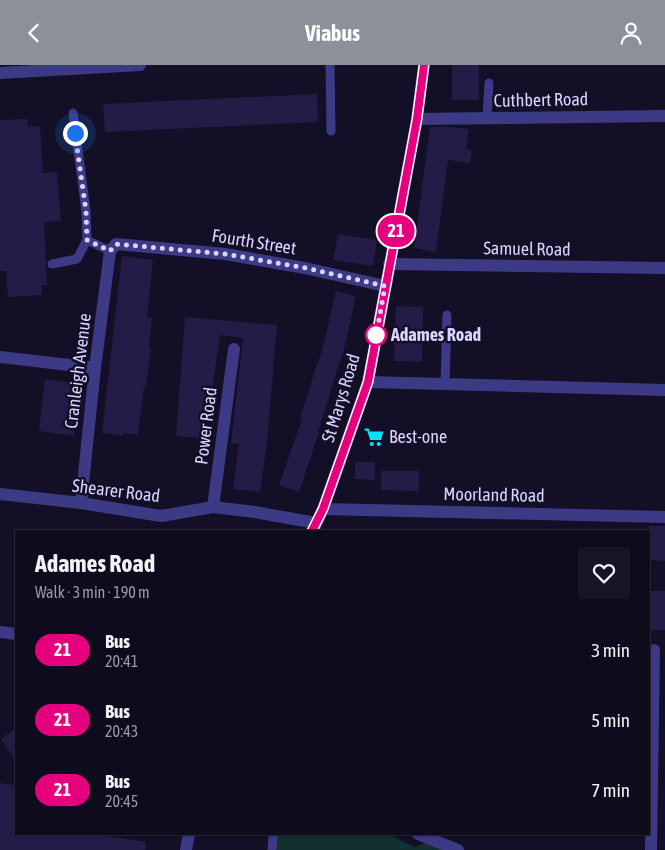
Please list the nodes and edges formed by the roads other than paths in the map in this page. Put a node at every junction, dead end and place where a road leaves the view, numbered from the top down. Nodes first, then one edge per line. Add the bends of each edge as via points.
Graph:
1 (140, 65) edge
2 (330, 65) edge
3 (424, 65) edge
4 (4, 70) edge
5 (489, 83) dead end
6 (73, 113) dead end
7 (665, 116) edge
8 (488, 118) junction
9 (417, 119) junction
10 (332, 131) dead end
11 (87, 240) junction
12 (113, 247) junction
13 (52, 264) dead end
14 (389, 264) junction
15 (665, 268) edge
16 (385, 286) junction
17 (447, 315) dead end
18 (234, 349) dead end
19 (0, 357) edge
20 (95, 368) junction
21 (368, 382) junction
22 (445, 384) junction
23 (665, 390) edge
24 (0, 494) edge
25 (81, 503) junction
26 (213, 507) junction
27 (323, 509) junction
28 (665, 517) edge
29 (314, 527) edge
30 (0, 632) edge
31 (15, 634) edge
32 (656, 650) edge
33 (189, 835) edge
34 (273, 835) edge
35 (426, 835) edge
36 (186, 850) edge
37 (272, 850) edge
38 (458, 850) edge
39 (651, 850) edge

1 - 4 street
2 - 10 lane
3 - 9 street, St Marys Road
5 - 8 lane
6 - 11 lane
7 - 8 street, Cuthbert Road
8 - 9 street, Cuthbert Road
9 - 14 street, St Marys Road
11 - 12 lane
11 - 13 lane via 77,259
12 - 16 street, Fourth Street via 225,254
12 - 20 street, Cranleigh Avenue
14 - 15 street, Samuel Road
14 - 16 street, St Marys Road
16 - 21 street, St Marys Road
17 - 22 lane
18 - 26 street, Power Road
19 - 20 street
20 - 25 street, Cranleigh Avenue
21 - 22 street
21 - 27 street, St Marys Road
22 - 23 street
24 - 25 street, Shearer Road
25 - 26 street, Shearer Road via 161,516
26 - 29 street, Shearer Road via 255,512
27 - 28 street, Moorland Road
27 - 29 street, St Marys Road
30 - 31 street
32 - 39 street
33 - 36 street
34 - 37 lane
35 - 38 street

